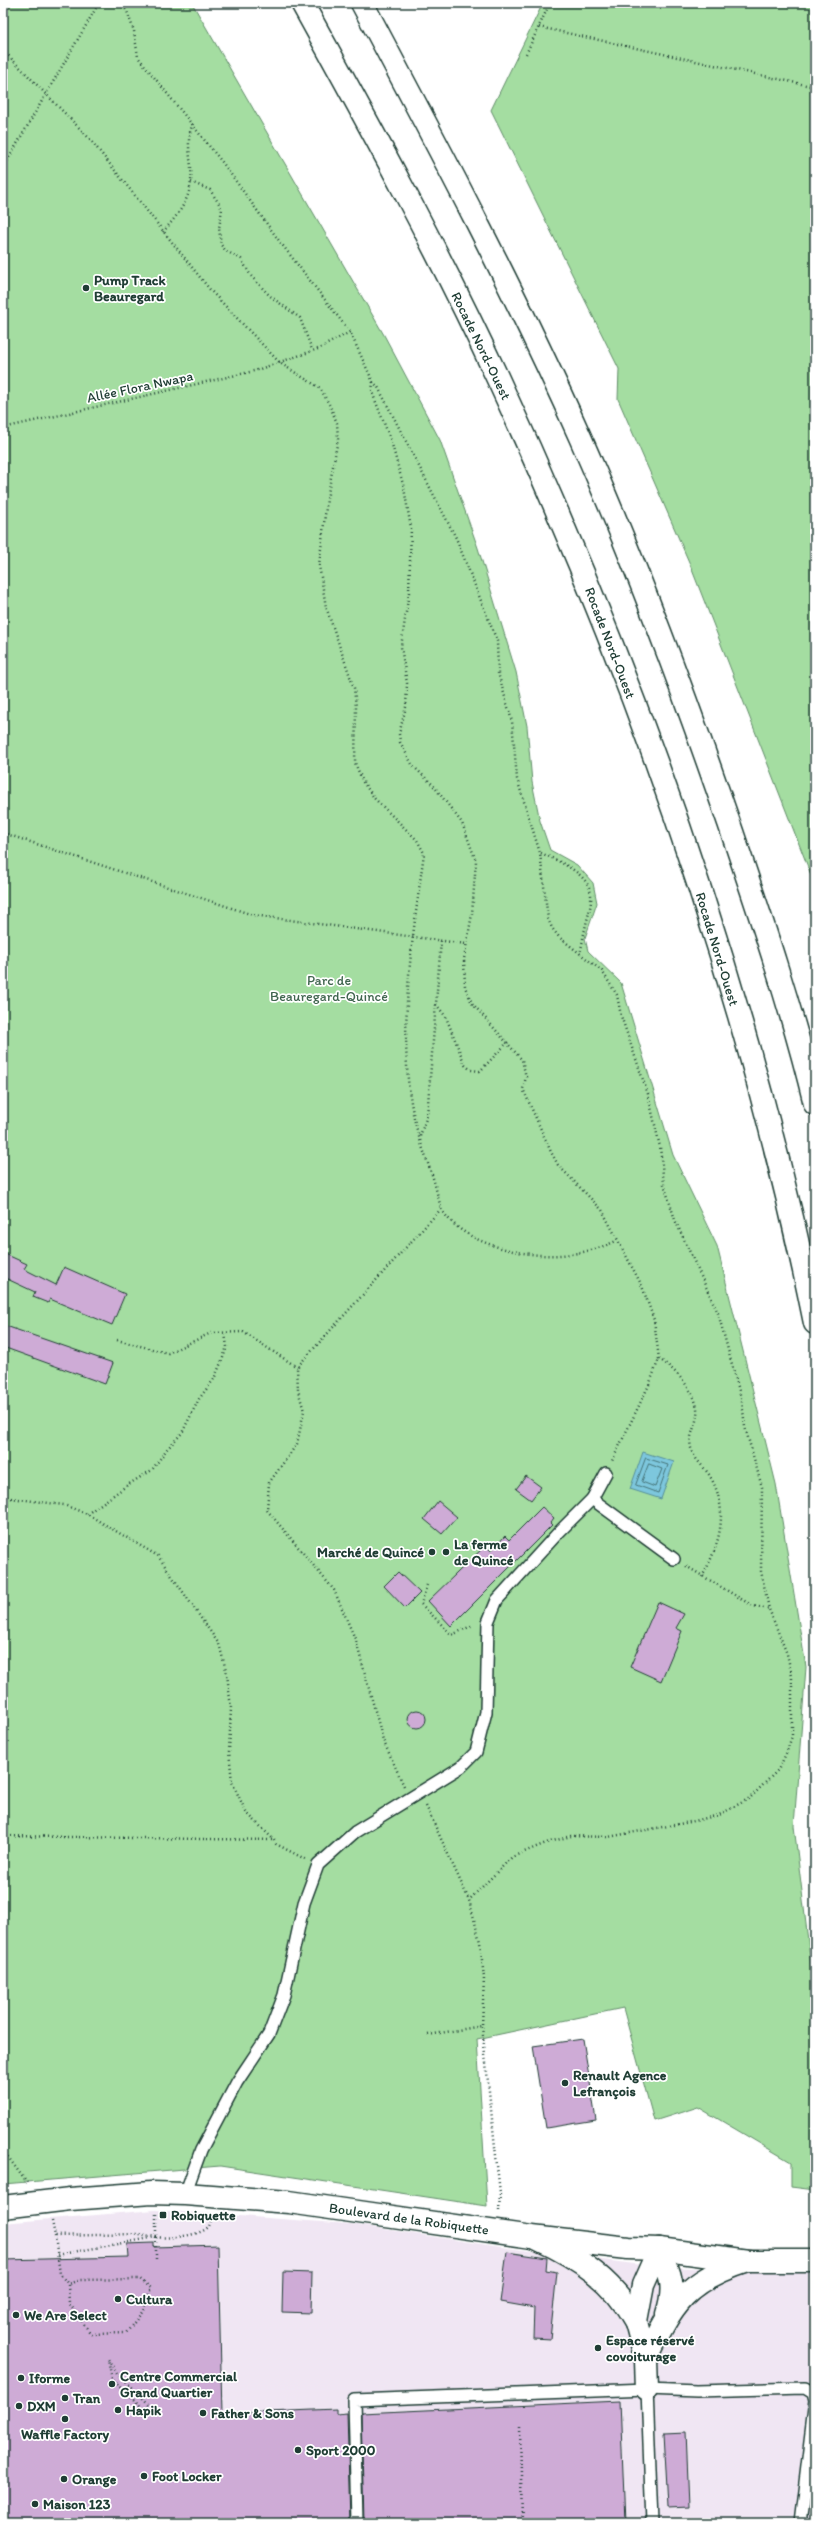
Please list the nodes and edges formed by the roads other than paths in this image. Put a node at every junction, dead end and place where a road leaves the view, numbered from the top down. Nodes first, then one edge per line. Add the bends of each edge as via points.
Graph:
1 (302, 3) edge
2 (362, 3) edge
3 (815, 1104) edge
4 (815, 1323) edge
5 (606, 1473) road end
6 (592, 1499) junction
7 (674, 1558) road end
8 (185, 2194) junction
9 (3, 2208) edge
10 (535, 2238) junction
11 (659, 2249) junction
12 (748, 2261) junction
13 (815, 2261) edge
14 (667, 2315) junction
15 (636, 2322) junction
16 (646, 2360) junction
17 (647, 2389) junction
18 (357, 2523) edge
19 (652, 2523) edge
20 (800, 2523) edge

1 - 4 main road, Rocade Nord-Ouest via 390,165 496,374 546,486 619,664 682,838 755,1073 782,1173
2 - 3 main road via 438,146 540,351 618,526 700,738 757,905
5 - 6 lane
6 - 7 lane
6 - 8 lane via 517,1576 498,1600 488,1622 486,1712 476,1752 460,1767 355,1832 318,1865 304,1903 284,1995 269,2034 229,2095 201,2150
8 - 9 main road, Boulevard de la Robiquette via 151,2193
8 - 10 main road, Boulevard de la Robiquette via 289,2202
10 - 11 main road, Boulevard de la Robiquette
10 - 15 main road via 570,2254 589,2267 618,2295
11 - 12 main road, Boulevard de la Robiquette
11 - 14 main road via 669,2269 672,2284 672,2297
11 - 15 main road via 643,2284
12 - 13 main road, Boulevard de la Robiquette
12 - 14 main road via 718,2271 702,2280
14 - 16 main road
15 - 16 main road
16 - 17 main road
17 - 18 lane via 354,2400
17 - 19 lane
17 - 20 lane via 697,2391 805,2388 813,2393 815,2401

